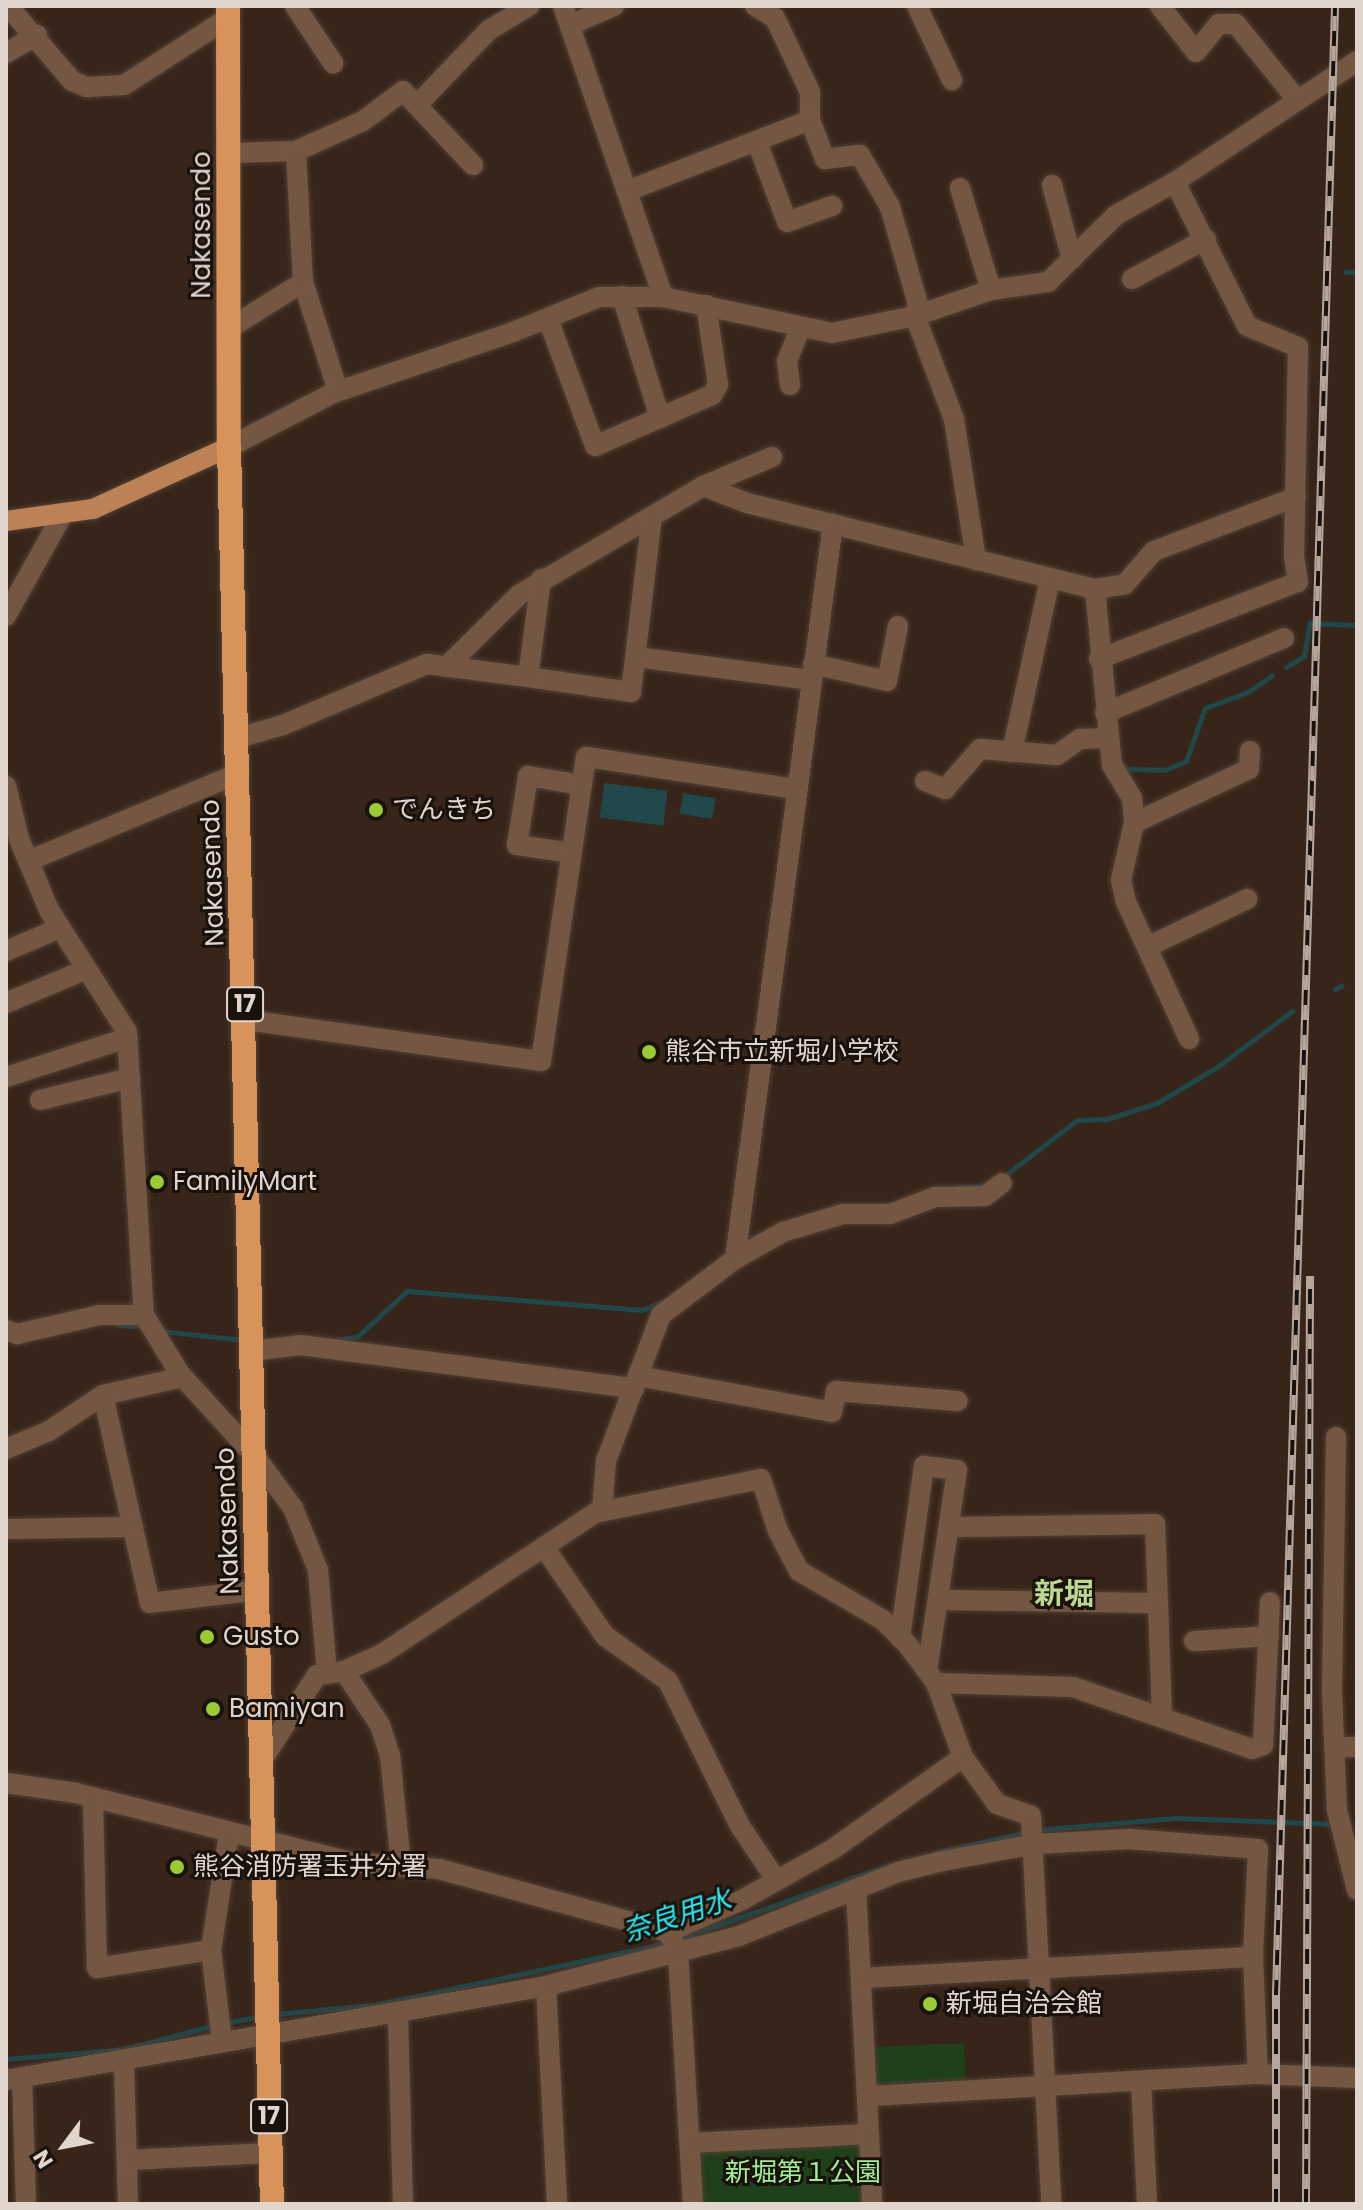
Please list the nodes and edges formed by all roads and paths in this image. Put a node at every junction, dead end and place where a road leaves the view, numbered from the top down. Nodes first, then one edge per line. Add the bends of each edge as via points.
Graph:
1 (8, 6) edge
2 (295, 6) edge
3 (529, 6) edge
4 (614, 6) edge
5 (755, 6) edge
6 (917, 6) edge
7 (1160, 6) edge
8 (228, 12) edge
9 (497, 14) edge
10 (566, 15) edge
11 (37, 35) junction
12 (6, 53) edge
13 (1357, 61) edge
14 (333, 63) dead end
15 (952, 80) dead end
16 (1297, 100) junction
17 (417, 105) junction
18 (810, 120) junction
19 (757, 142) junction
20 (296, 151) junction
21 (231, 153) junction
22 (473, 165) dead end
23 (1175, 182) junction
24 (1052, 185) dead end
25 (960, 188) dead end
26 (627, 191) junction
27 (832, 206) dead end
28 (1206, 239) junction
29 (1072, 259) junction
30 (1132, 279) dead end
31 (303, 282) junction
32 (991, 290) junction
33 (622, 296) junction
34 (663, 297) junction
35 (706, 305) junction
36 (915, 316) junction
37 (548, 319) junction
38 (801, 327) junction
39 (230, 328) junction
40 (790, 385) dead end
41 (338, 391) junction
42 (660, 418) junction
43 (229, 447) junction
44 (772, 457) dead end
45 (703, 486) junction
46 (1296, 497) junction
47 (61, 517) junction
48 (652, 517) junction
49 (6, 521) edge
50 (833, 524) junction
51 (976, 560) junction
52 (541, 579) junction
53 (1050, 579) junction
54 (1095, 589) junction
55 (6, 616) edge
56 (898, 626) dead end
57 (1284, 638) dead end
58 (636, 657) junction
59 (1099, 659) junction
60 (446, 667) junction
61 (812, 672) junction
62 (528, 677) junction
63 (1105, 713) junction
64 (238, 738) junction
65 (1109, 738) junction
66 (1250, 751) dead end
67 (1012, 752) junction
68 (239, 773) junction
69 (925, 781) dead end
70 (582, 785) junction
71 (795, 789) junction
72 (6, 790) edge
73 (1134, 823) junction
74 (18, 853) edge
75 (572, 853) junction
76 (1247, 899) dead end
77 (60, 928) junction
78 (1149, 946) junction
79 (6, 951) edge
80 (85, 970) junction
81 (6, 1003) edge
82 (246, 1020) junction
83 (127, 1038) junction
84 (1189, 1039) dead end
85 (6, 1077) edge
86 (130, 1078) junction
87 (40, 1100) dead end
88 (1002, 1183) dead end
89 (735, 1259) junction
90 (144, 1315) junction
91 (6, 1330) edge
92 (251, 1351) junction
93 (183, 1377) junction
94 (636, 1382) junction
95 (103, 1395) junction
96 (958, 1401) dead end
97 (1336, 1437) dead end
98 (6, 1449) edge
99 (254, 1455) junction
100 (602, 1510) junction
101 (133, 1527) junction
102 (950, 1527) junction
103 (6, 1529) edge
104 (544, 1547) junction
105 (259, 1590) junction
106 (938, 1600) junction
107 (1270, 1602) dead end
108 (1158, 1603) junction
109 (1269, 1636) junction
110 (900, 1638) junction
111 (1194, 1641) dead end
112 (335, 1671) junction
113 (932, 1676) junction
114 (1162, 1717) junction
115 (1334, 1747) junction
116 (1357, 1747) edge
117 (264, 1757) junction
118 (963, 1757) junction
119 (6, 1783) edge
120 (93, 1798) junction
121 (1033, 1833) junction
122 (229, 1834) junction
123 (1349, 1842) edge
124 (265, 1844) junction
125 (401, 1866) junction
126 (775, 1878) junction
127 (856, 1889) junction
128 (1357, 1890) edge
129 (668, 1932) junction
130 (211, 1950) junction
131 (678, 1952) junction
132 (1253, 1957) junction
133 (1040, 1970) junction
134 (862, 1978) junction
135 (546, 1986) junction
136 (398, 2016) junction
137 (266, 2022) junction
138 (220, 2027) junction
139 (124, 2063) junction
140 (1258, 2074) junction
141 (1357, 2078) edge
142 (14, 2079) edge
143 (1141, 2081) junction
144 (1046, 2085) junction
145 (871, 2096) junction
146 (869, 2134) junction
147 (690, 2143) junction
148 (270, 2153) junction
149 (127, 2160) junction
150 (26, 2204) edge
151 (128, 2204) edge
152 (272, 2204) edge
153 (403, 2204) edge
154 (557, 2204) edge
155 (693, 2204) edge
156 (872, 2204) edge
157 (1051, 2204) edge
158 (1147, 2204) edge

1 - 11 street
2 - 14 street
3 - 9 street
4 - 10 street
5 - 18 street via 775,18 793,55 810,92
6 - 15 street
7 - 16 street via 1196,52 1219,24 1236,24
8 - 11 street via 124,85 87,87 72,81
8 - 21 highway, Nakasendo / 17
9 - 17 street
10 - 26 street
11 - 12 street
13 - 16 street
16 - 23 street
17 - 20 street via 403,91 363,121
17 - 22 street
18 - 19 street
18 - 36 street via 825,159 860,155 890,207 918,304
19 - 26 street
19 - 27 street via 787,222
20 - 21 street
20 - 31 street
21 - 39 highway, Nakasendo / 17
23 - 28 street
23 - 29 street via 1116,215
24 - 29 street
25 - 32 street
26 - 34 street
28 - 30 street
28 - 46 street via 1247,326 1298,347
29 - 32 street via 1048,282
31 - 39 street
31 - 41 street
32 - 36 street
33 - 34 street
33 - 37 street via 599,297
33 - 42 street
34 - 35 street
35 - 38 street
35 - 42 street via 718,385 712,395
36 - 38 street via 832,333
36 - 51 street via 954,419
37 - 41 street
37 - 42 street via 595,446
38 - 40 street via 787,361
39 - 43 highway, Nakasendo / 17
41 - 43 street
43 - 47 main road via 139,492
43 - 64 highway, Nakasendo / 17
44 - 45 street
45 - 48 street
45 - 50 street
46 - 54 street via 1154,551 1125,584
46 - 59 street via 1298,582
47 - 49 main road
47 - 55 street
48 - 52 street
48 - 58 street
50 - 51 street
50 - 61 street
51 - 53 street
52 - 60 street
52 - 62 street
53 - 54 street
53 - 67 street
54 - 59 street
56 - 61 street via 887,681
57 - 63 street
58 - 61 street
58 - 62 street via 631,692
59 - 63 street
60 - 62 street
60 - 64 street via 427,664 283,725
61 - 71 street
63 - 65 street
64 - 68 highway, Nakasendo / 17
65 - 67 street via 1080,739 1057,755
65 - 73 street via 1112,765 1132,798
66 - 73 street via 1249,769
67 - 69 street via 980,749 945,789
68 - 74 street
68 - 82 highway, Nakasendo / 17
70 - 71 street via 586,757
70 - 75 street
70 - 75 street via 528,776 519,831 517,845
71 - 89 street
72 - 74 street
73 - 78 street via 1121,880
74 - 77 street
75 - 82 street via 541,1061
76 - 78 street
77 - 79 street
77 - 80 street
78 - 84 street via 1169,1004
80 - 81 street
80 - 83 street
82 - 92 highway, Nakasendo / 17
83 - 85 street
83 - 86 street
86 - 87 street
86 - 90 street
88 - 89 street via 985,1196 935,1197 890,1214 843,1214 783,1232
89 - 94 street via 661,1315
90 - 91 street via 100,1315 17,1334
90 - 93 street
92 - 94 street via 301,1345
92 - 99 highway, Nakasendo / 17
93 - 95 street
93 - 99 street
94 - 96 street via 832,1412 836,1391
94 - 100 street via 606,1461
95 - 98 street via 49,1431
95 - 101 street
97 - 115 street
99 - 105 highway, Nakasendo / 17
99 - 112 street via 306,1534 318,1570
100 - 104 street
100 - 110 street via 761,1479 778,1531 799,1571 852,1600
101 - 103 street
101 - 105 street via 150,1603
102 - 106 street
102 - 108 street via 1155,1524
102 - 110 street via 957,1470 924,1466
104 - 112 street via 382,1654
104 - 126 street via 605,1636 668,1681 740,1826
105 - 117 highway, Nakasendo / 17
106 - 108 street
106 - 113 street
107 - 109 street
108 - 114 street
109 - 111 street
109 - 114 street via 1263,1745 1252,1749
110 - 113 street
112 - 117 street via 317,1675
112 - 125 street via 380,1725 390,1755
113 - 114 street via 1073,1687
113 - 118 street
115 - 116 street
115 - 123 street via 1337,1810
117 - 124 highway, Nakasendo / 17
118 - 121 street via 997,1804 1028,1812
118 - 126 street via 833,1849
119 - 120 street
120 - 122 street
120 - 130 street via 97,1968
121 - 127 street
121 - 132 street via 1258,1849
121 - 133 street
122 - 124 street
122 - 130 street
123 - 128 street
124 - 125 street via 350,1862
124 - 137 highway, Nakasendo / 17
125 - 129 street via 439,1869
126 - 129 street via 742,1900
127 - 131 street via 739,1936
127 - 134 street
129 - 131 street
130 - 138 street
131 - 135 street
131 - 147 street
132 - 133 street
132 - 140 street
133 - 134 street
133 - 144 street
134 - 145 street
135 - 136 street
135 - 154 street
136 - 137 street
136 - 153 street
137 - 138 street
137 - 148 highway, 17
138 - 139 street
139 - 142 street
139 - 149 street
140 - 141 street
140 - 143 street
142 - 150 street
143 - 144 street
143 - 158 street
144 - 145 street
144 - 157 street
145 - 146 street
146 - 147 street
146 - 156 street
147 - 155 street
148 - 149 street
148 - 152 highway, 17
149 - 151 street

